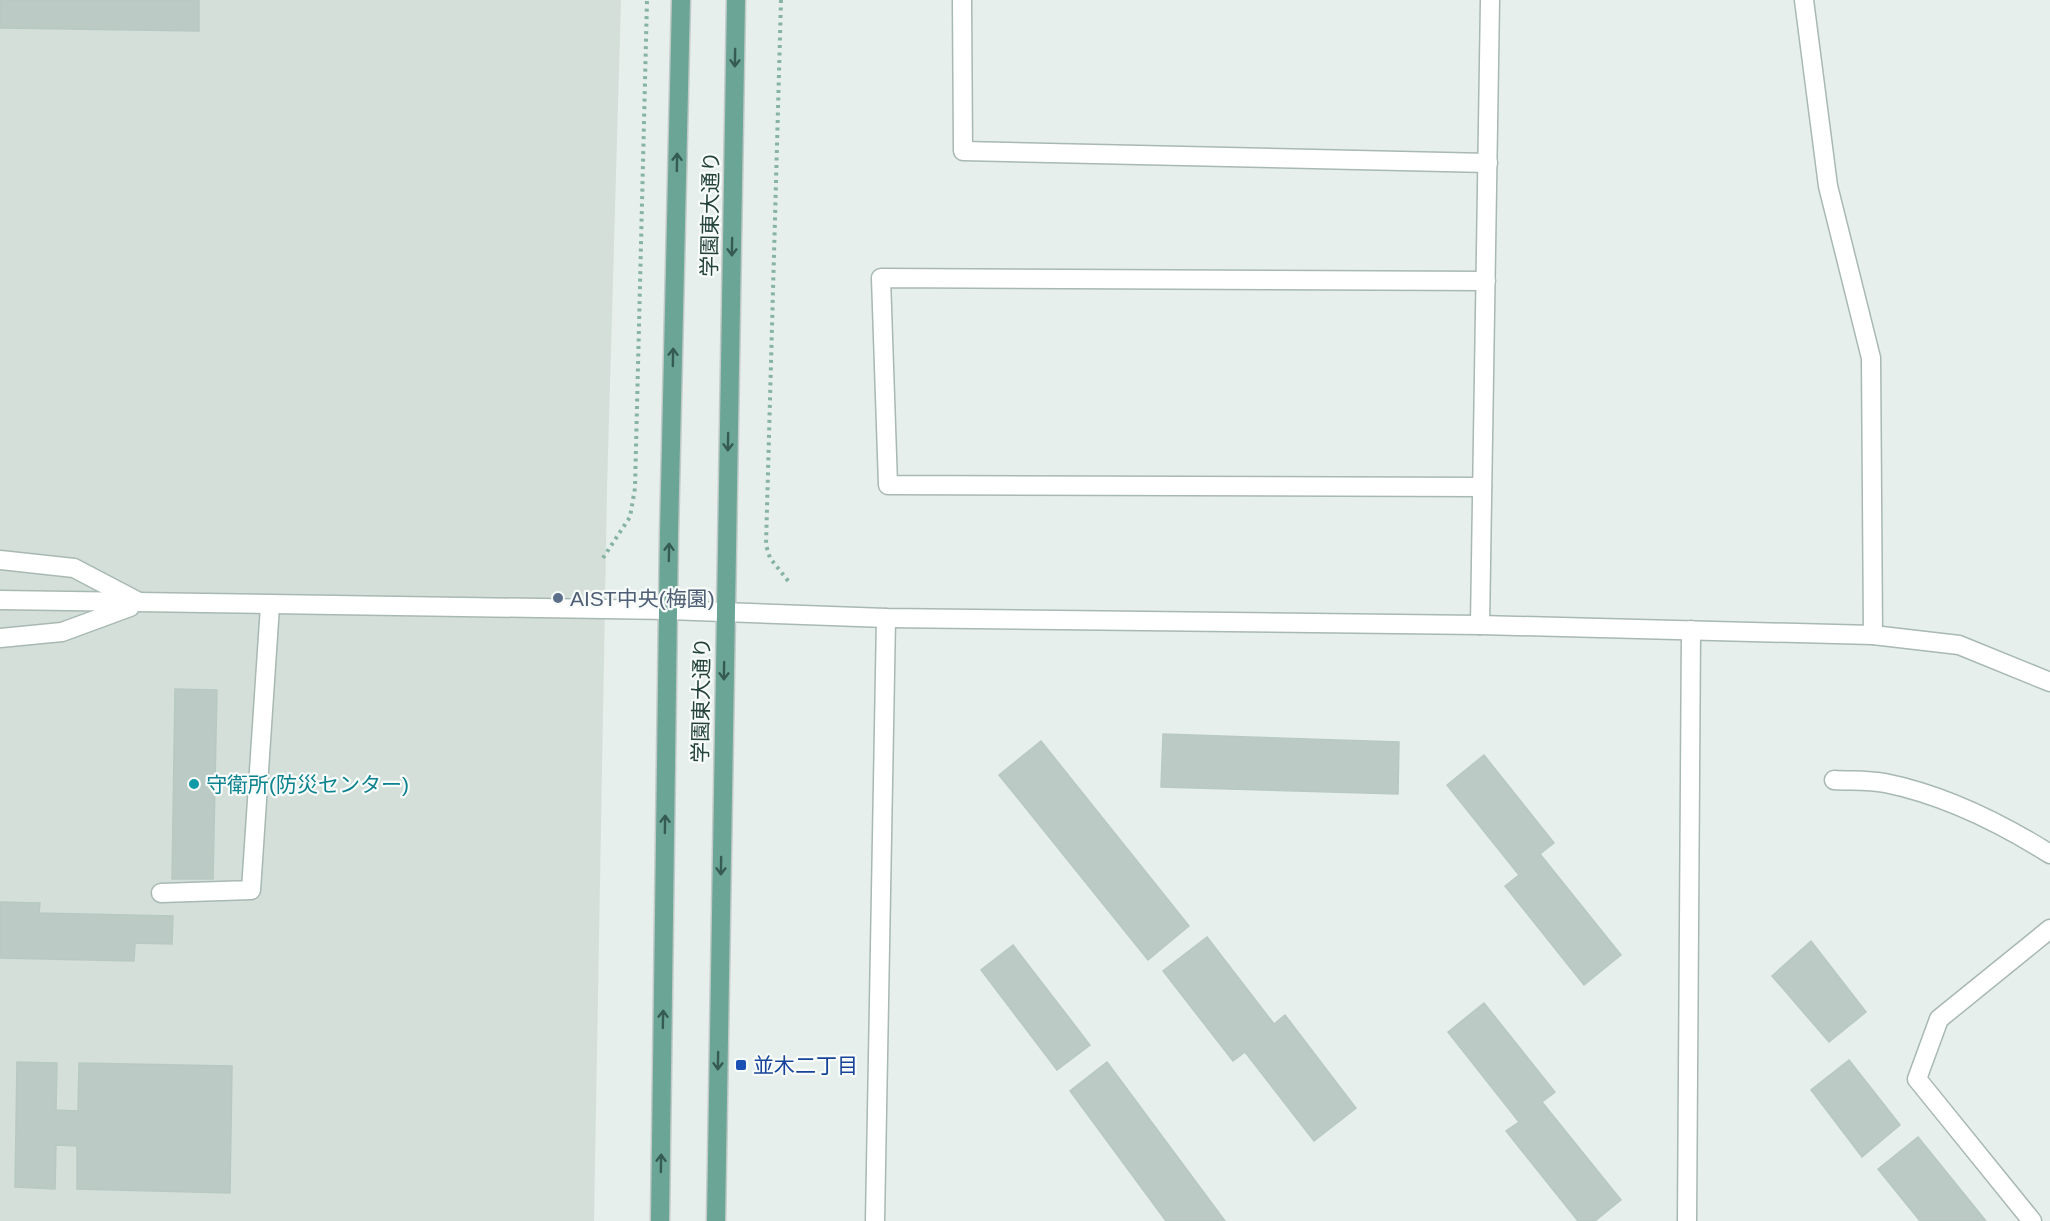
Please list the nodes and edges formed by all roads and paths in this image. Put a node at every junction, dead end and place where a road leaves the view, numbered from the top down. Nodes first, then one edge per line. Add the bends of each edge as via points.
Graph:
1 (647, 0) edge
2 (681, 0) edge
3 (736, 0) edge
4 (781, 0) edge
5 (962, 0) edge
6 (1490, 0) edge
7 (1804, 0) edge
8 (1488, 163) junction
9 (1486, 281) junction
10 (1482, 487) junction
11 (603, 558) dead end
12 (0, 560) edge
13 (789, 582) dead end
14 (0, 600) edge
15 (140, 603) junction
16 (270, 606) junction
17 (668, 610) junction
18 (725, 613) junction
19 (886, 618) junction
20 (1480, 625) junction
21 (1691, 630) junction
22 (1873, 635) junction
23 (0, 638) edge
24 (2050, 682) edge
25 (1834, 780) dead end
26 (2050, 854) edge
27 (161, 893) dead end
28 (2050, 929) edge
29 (660, 1221) edge
30 (716, 1221) edge
31 (875, 1221) edge
32 (1688, 1221) edge
33 (2032, 1221) edge

1 - 11 path via 635,488 630,517
17 -> 2 main road, 学園東大通り
3 -> 18 main road, 学園東大通り
4 - 13 path via 766,545 770,558
5 - 8 street via 963,151
6 - 8 street
7 - 22 street via 1828,186 1871,358
8 - 9 street
9 - 10 street
9 - 10 street via 881,278 888,485
10 - 20 street
12 - 15 street via 74,568
14 - 15 street
15 - 16 street
15 - 23 street via 62,632
16 - 17 street
16 - 27 street via 251,890
17 - 18 street
29 -> 17 main road, 学園東大通り
18 - 19 street
18 -> 30 main road, 学園東大通り
19 - 20 street
19 - 31 street
20 - 21 street
21 - 22 street
21 - 32 street
22 - 24 street via 1959,645
25 - 26 street via 1883,783 1945,799 2014,831
28 - 33 street via 1940,1019 1917,1079

